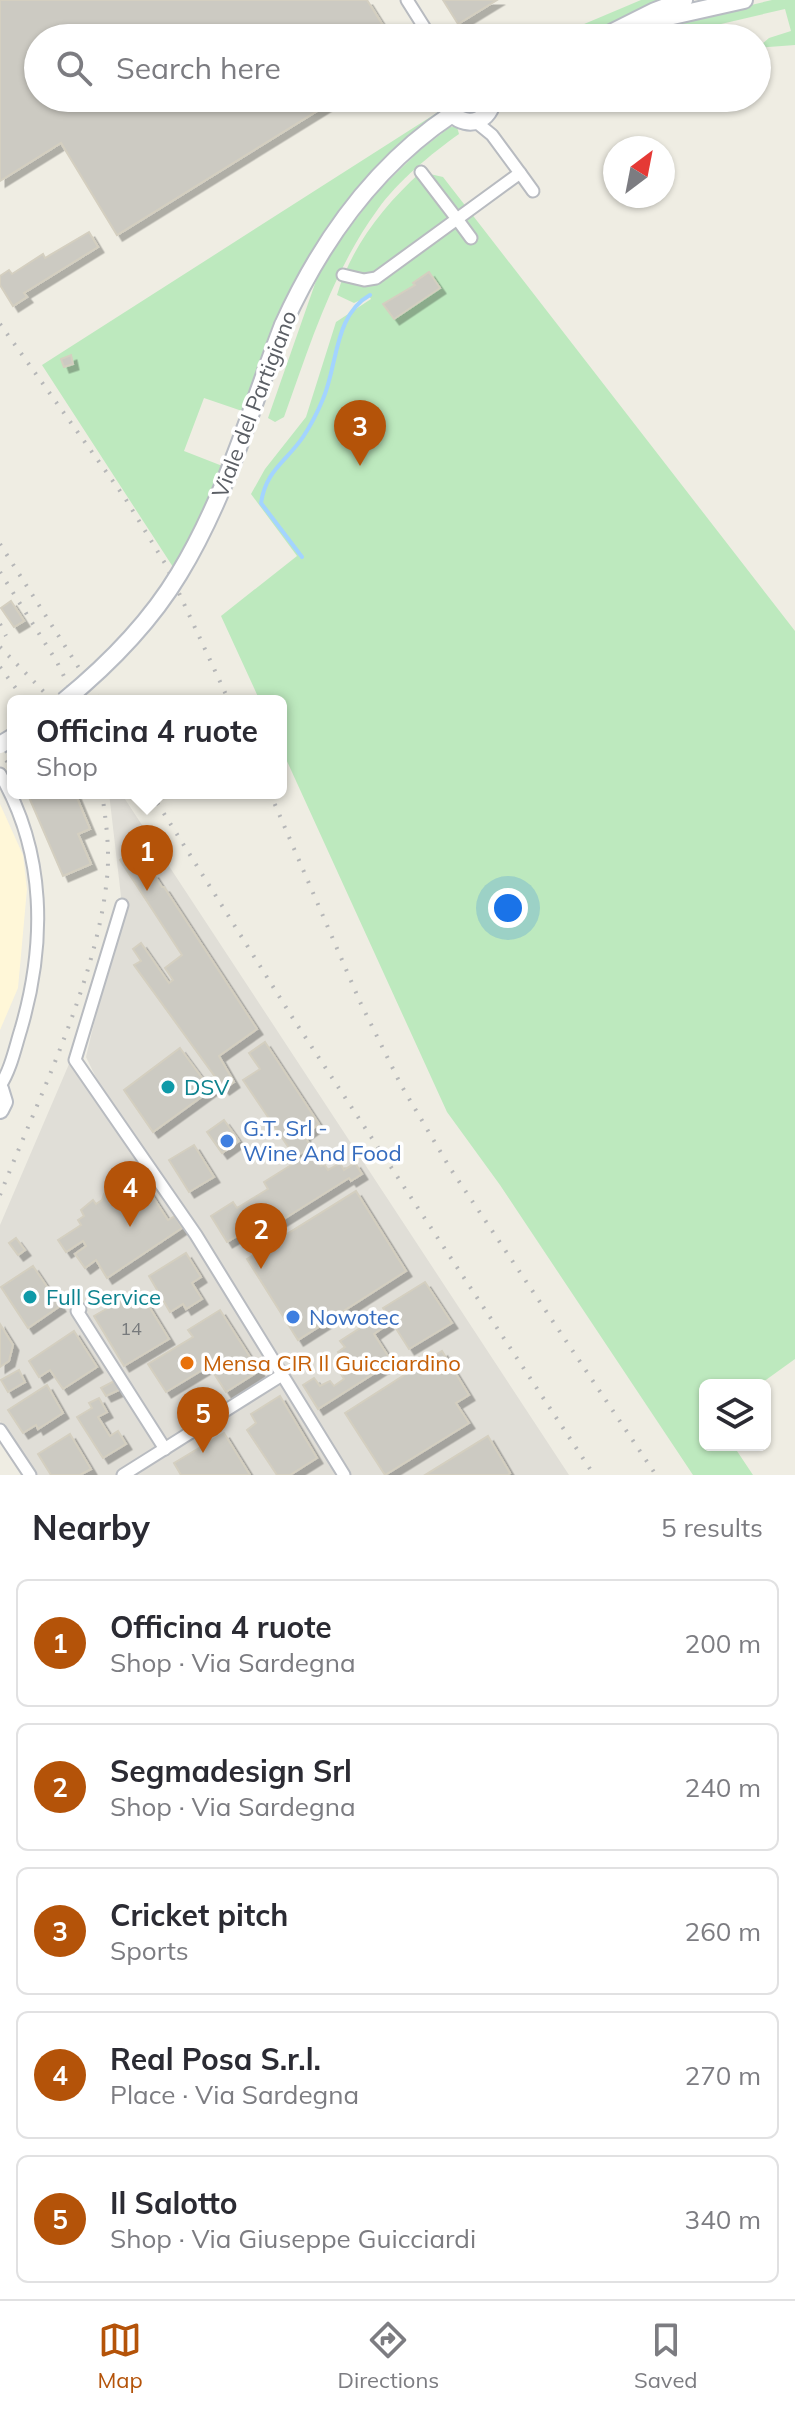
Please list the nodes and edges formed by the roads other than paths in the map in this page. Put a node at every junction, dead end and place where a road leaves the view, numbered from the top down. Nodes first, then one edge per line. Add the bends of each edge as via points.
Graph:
1 (407, 0) edge
2 (684, 0) edge
3 (744, 0) edge
4 (422, 24) edge
5 (632, 24) edge
6 (637, 24) edge
7 (443, 112) edge
8 (455, 112) edge
9 (485, 112) edge
10 (481, 118) junction
11 (421, 172) dead end
12 (520, 173) junction
13 (533, 191) dead end
14 (457, 219) junction
15 (471, 238) dead end
16 (343, 275) dead end
17 (71, 695) edge
18 (13, 799) edge
19 (122, 905) dead end
20 (0, 1088) edge
21 (0, 1110) edge
22 (80, 1309) dead end
23 (282, 1375) junction
24 (0, 1430) edge
25 (165, 1449) junction
26 (30, 1475) edge
27 (123, 1475) edge
28 (344, 1475) edge

1 - 4 street
2 - 5 main road
3 - 6 main road
7 - 17 main road, Viale del Partigiano, bridge via 350,210 311,267 189,556 140,629
8 - 10 main road via 463,121
9 - 10 main road
10 - 12 street
11 - 14 street
12 - 13 street
12 - 14 street
14 - 15 street
14 - 16 street via 376,278
18 - 20 street via 31,848 37,958
19 - 23 street via 75,1060 196,1235
20 - 21 main road
22 - 25 street
23 - 25 street
23 - 28 street
24 - 26 street
25 - 27 street

